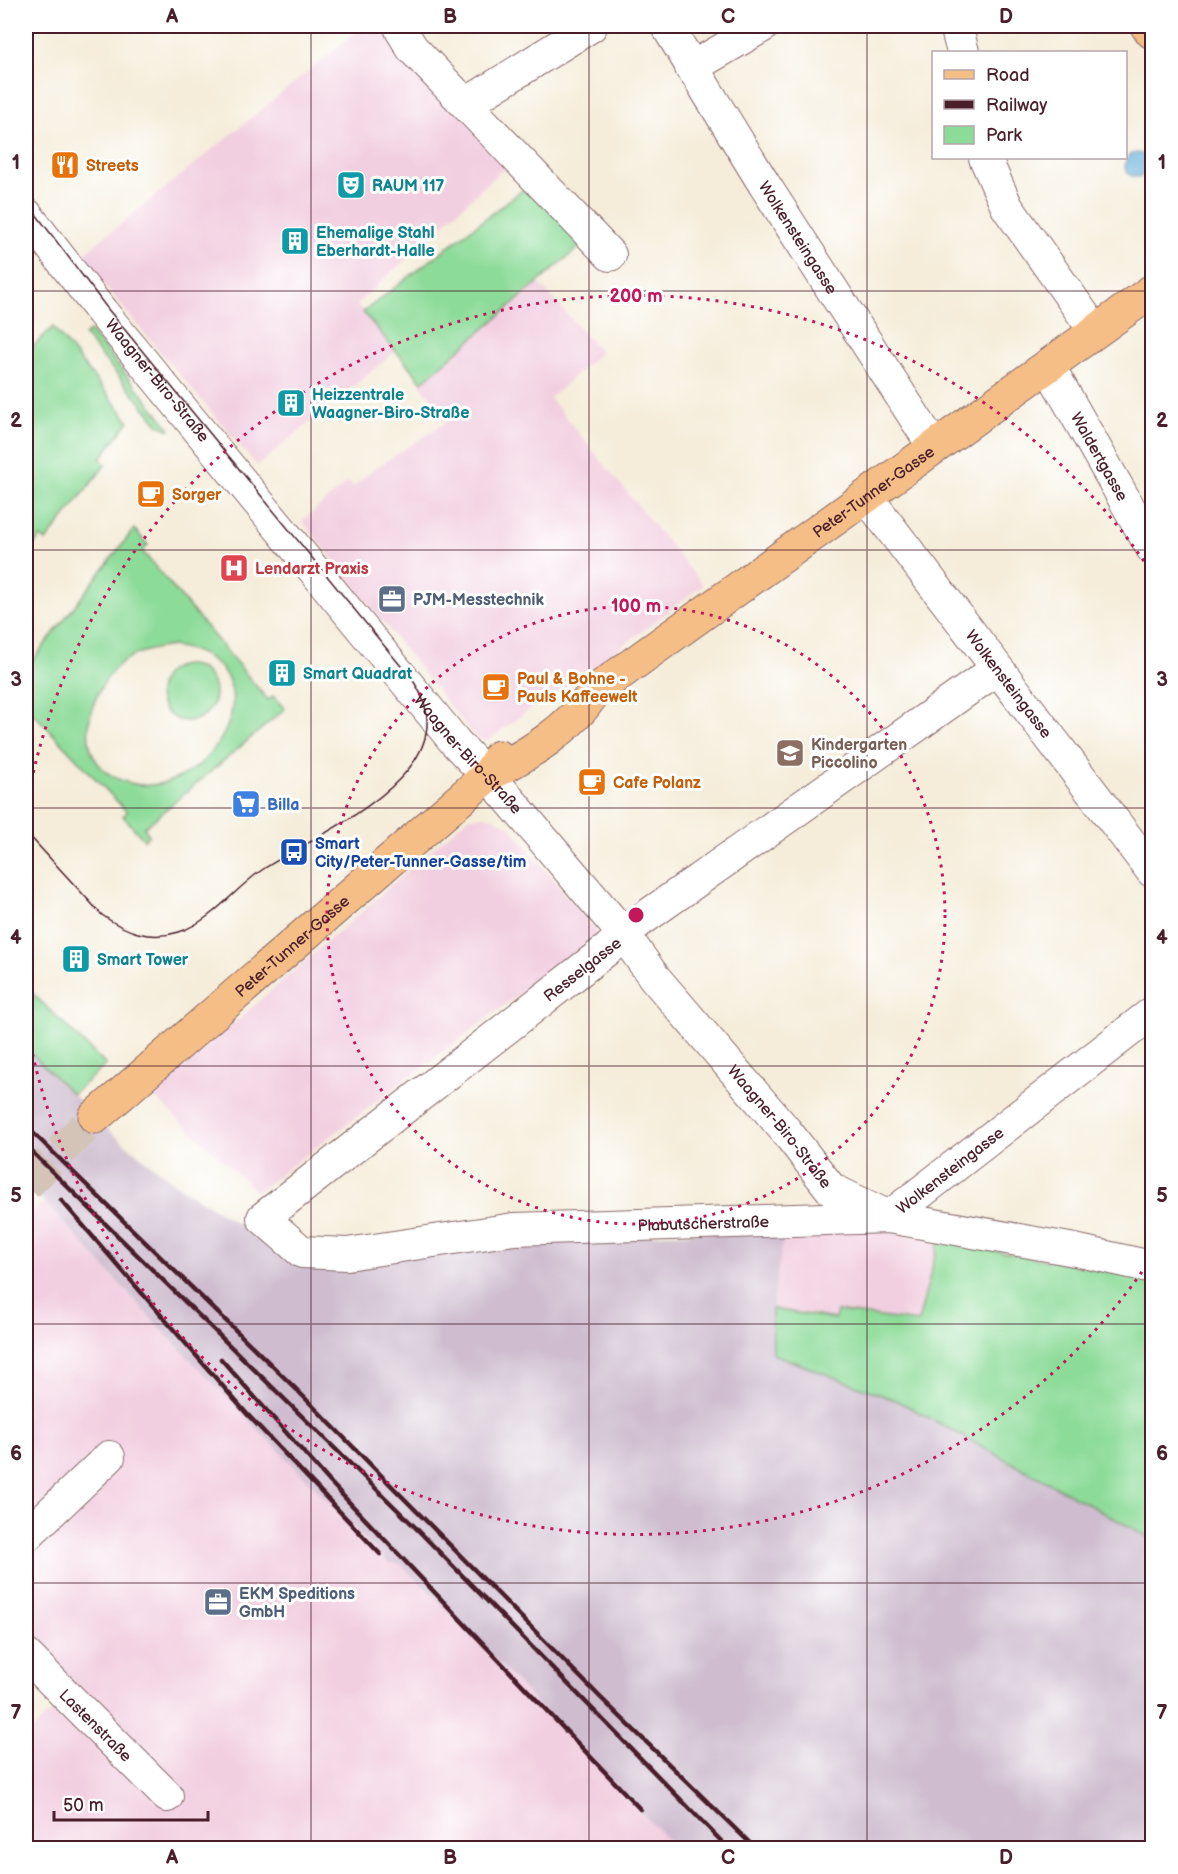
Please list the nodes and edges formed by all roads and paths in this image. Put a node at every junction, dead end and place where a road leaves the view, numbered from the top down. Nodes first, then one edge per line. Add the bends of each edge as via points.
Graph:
1 (591, 26) edge
2 (667, 26) edge
3 (763, 26) edge
4 (956, 26) edge
5 (1147, 26) edge
6 (403, 28) edge
7 (1152, 32) edge
8 (963, 51) edge
9 (691, 68) junction
10 (466, 104) junction
11 (985, 159) edge
12 (31, 224) edge
13 (610, 255) dead end
14 (1152, 291) edge
15 (1095, 331) junction
16 (1048, 365) junction
17 (934, 447) junction
18 (866, 496) junction
19 (1152, 548) edge
20 (998, 669) junction
21 (488, 775) junction
22 (1143, 837) edge
23 (1152, 871) edge
24 (625, 936) junction
25 (1152, 1013) edge
26 (95, 1117) tunnel mouth
27 (889, 1217) junction
28 (263, 1218) joint
29 (1152, 1267) edge
30 (109, 1456) dead end
31 (26, 1536) edge
32 (26, 1655) edge
33 (167, 1796) dead end

1 - 10 street
2 - 9 street, Wolkensteingasse
3 - 9 street
4 - 8 street
5 - 7 main road
6 - 10 street via 412,48
9 - 17 street, Wolkensteingasse
10 - 13 street
11 - 15 street via 1007,207
12 - 21 street, Waagner-Biro-Straße via 456,743
14 - 15 main road, Peter-Tunner-Gasse
15 - 16 main road, Peter-Tunner-Gasse
16 - 17 main road, Peter-Tunner-Gasse
16 - 19 street, Waldertgasse
17 - 18 main road, Peter-Tunner-Gasse
18 - 20 street, Wolkensteingasse
18 - 21 main road, Peter-Tunner-Gasse via 594,693 567,698 510,742
20 - 22 street, Wolkensteingasse
20 - 24 street, Resselgasse via 637,923
21 - 24 street, Waagner-Biro-Straße
21 - 26 main road, Peter-Tunner-Gasse
22 - 23 street, Wolkensteingasse
24 - 27 street, Waagner-Biro-Straße via 654,977 831,1189
24 - 28 street, Resselgasse
25 - 27 street, Wolkensteingasse
27 - 28 street, Plabutscherstraße via 514,1229 347,1254 302,1252
27 - 29 street, Plabutscherstraße
30 - 31 street
32 - 33 street, Lastenstraße

